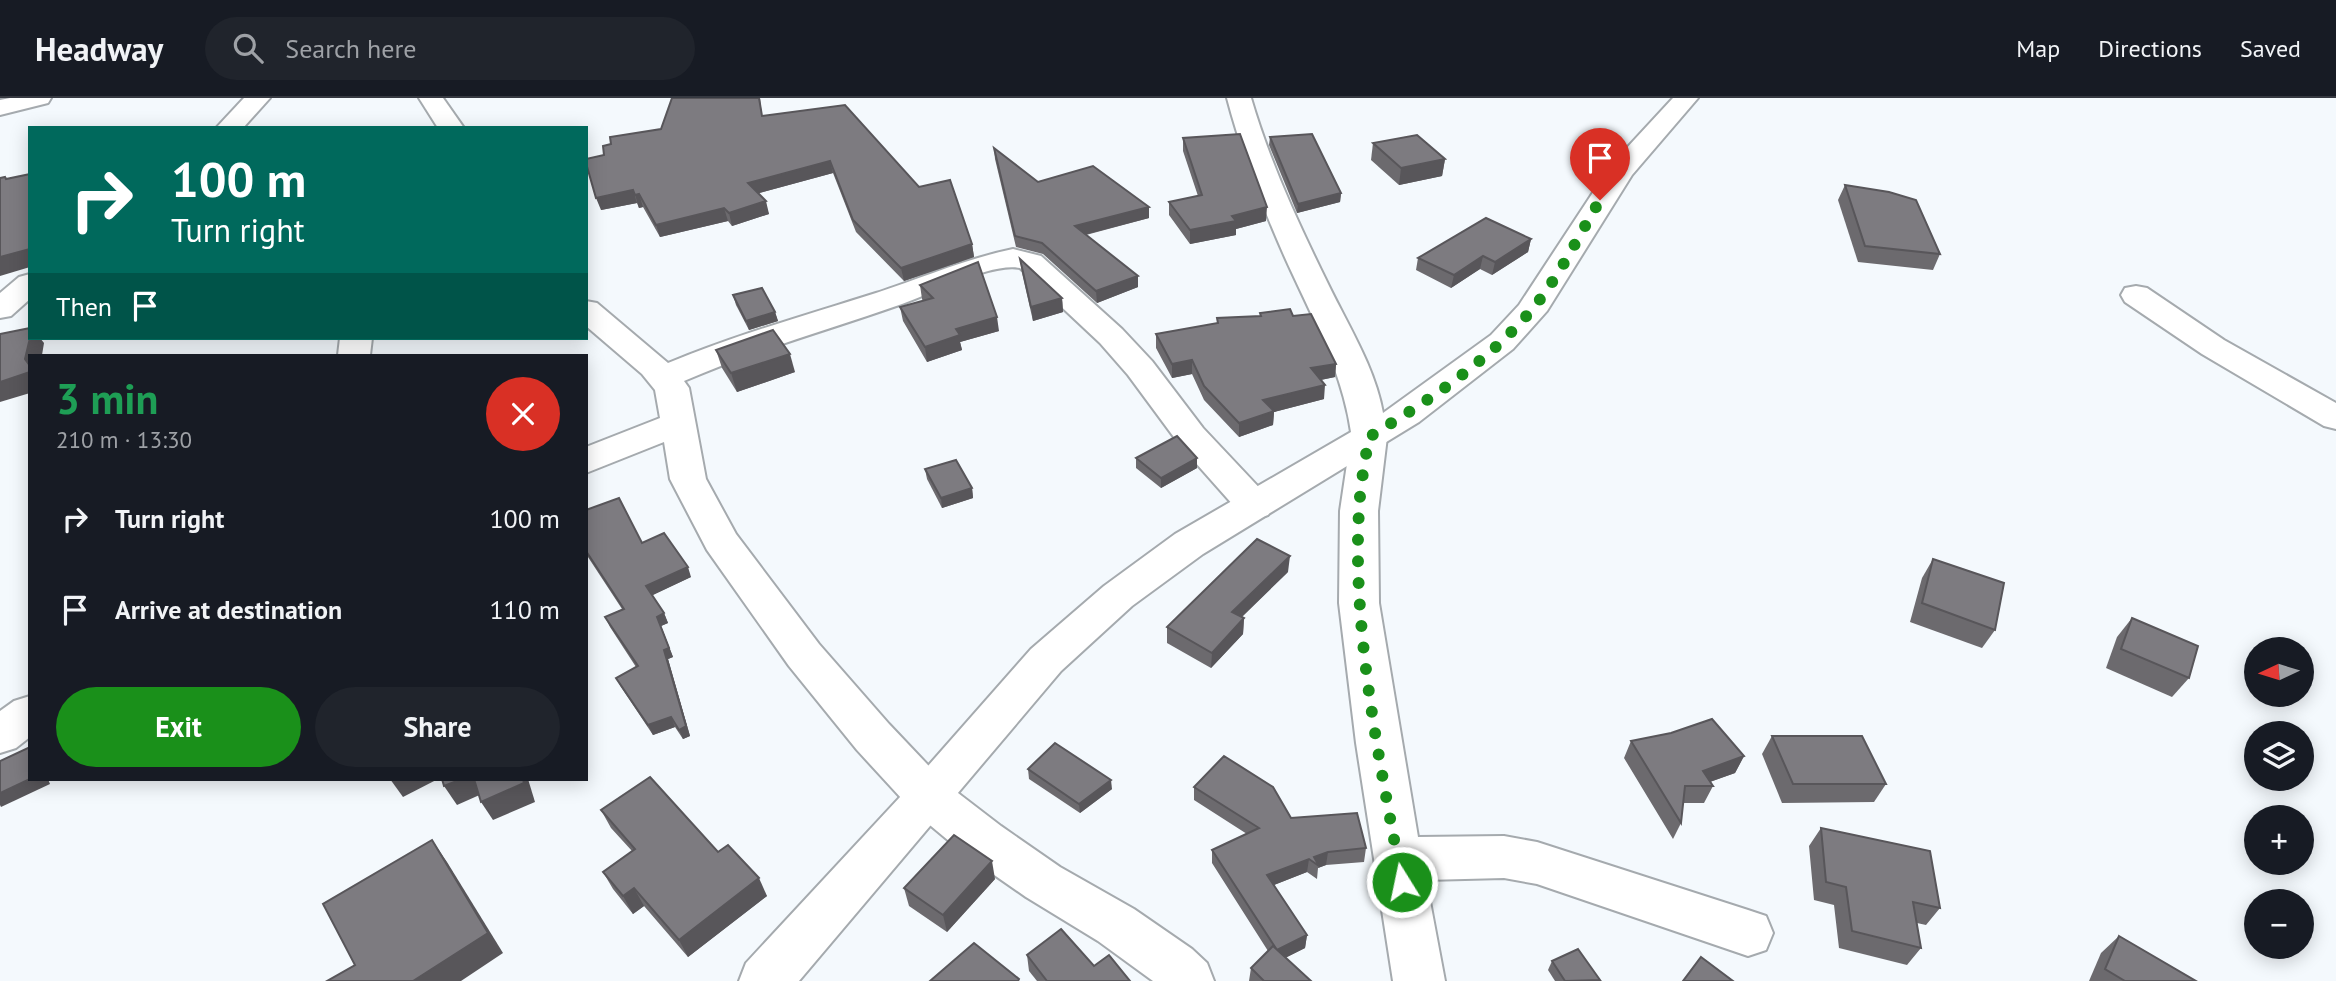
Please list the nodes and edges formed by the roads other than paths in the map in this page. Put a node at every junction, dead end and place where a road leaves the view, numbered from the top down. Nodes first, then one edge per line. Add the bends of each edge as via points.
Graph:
1 (38, 98) edge
2 (258, 98) edge
3 (432, 98) edge
4 (1239, 98) edge
5 (1686, 98) edge
6 (0, 108) edge
7 (231, 126) edge
8 (450, 126) edge
9 (28, 285) edge
10 (2136, 295) dead end
11 (0, 309) edge
12 (588, 312) edge
13 (664, 377) junction
14 (2336, 418) edge
15 (678, 423) junction
16 (1369, 437) junction
17 (588, 460) edge
18 (1255, 506) junction
19 (28, 714) edge
20 (0, 735) edge
21 (929, 797) junction
22 (1398, 859) junction
23 (1748, 933) dead end
24 (765, 981) edge
25 (1188, 981) edge
26 (1419, 981) edge

1 - 6 street
2 - 7 street
3 - 8 street
4 - 16 street via 1297,251 1352,367
5 - 16 street via 1621,171 1531,311 1502,342 1452,382
9 - 11 street
10 - 14 street via 2213,347
12 - 13 street
13 - 15 street via 672,388
13 - 18 street via 733,348 979,265 1019,258 1030,262 1111,337
15 - 17 street
15 - 21 street via 688,479 721,541 827,684
16 - 18 street
16 - 22 street via 1359,510 1359,603
18 - 21 street via 1189,544 1118,596 1046,660
19 - 20 street
21 - 24 street
21 - 25 street via 1043,882 1174,966
22 - 23 street via 1504,857 1537,863
22 - 26 street

